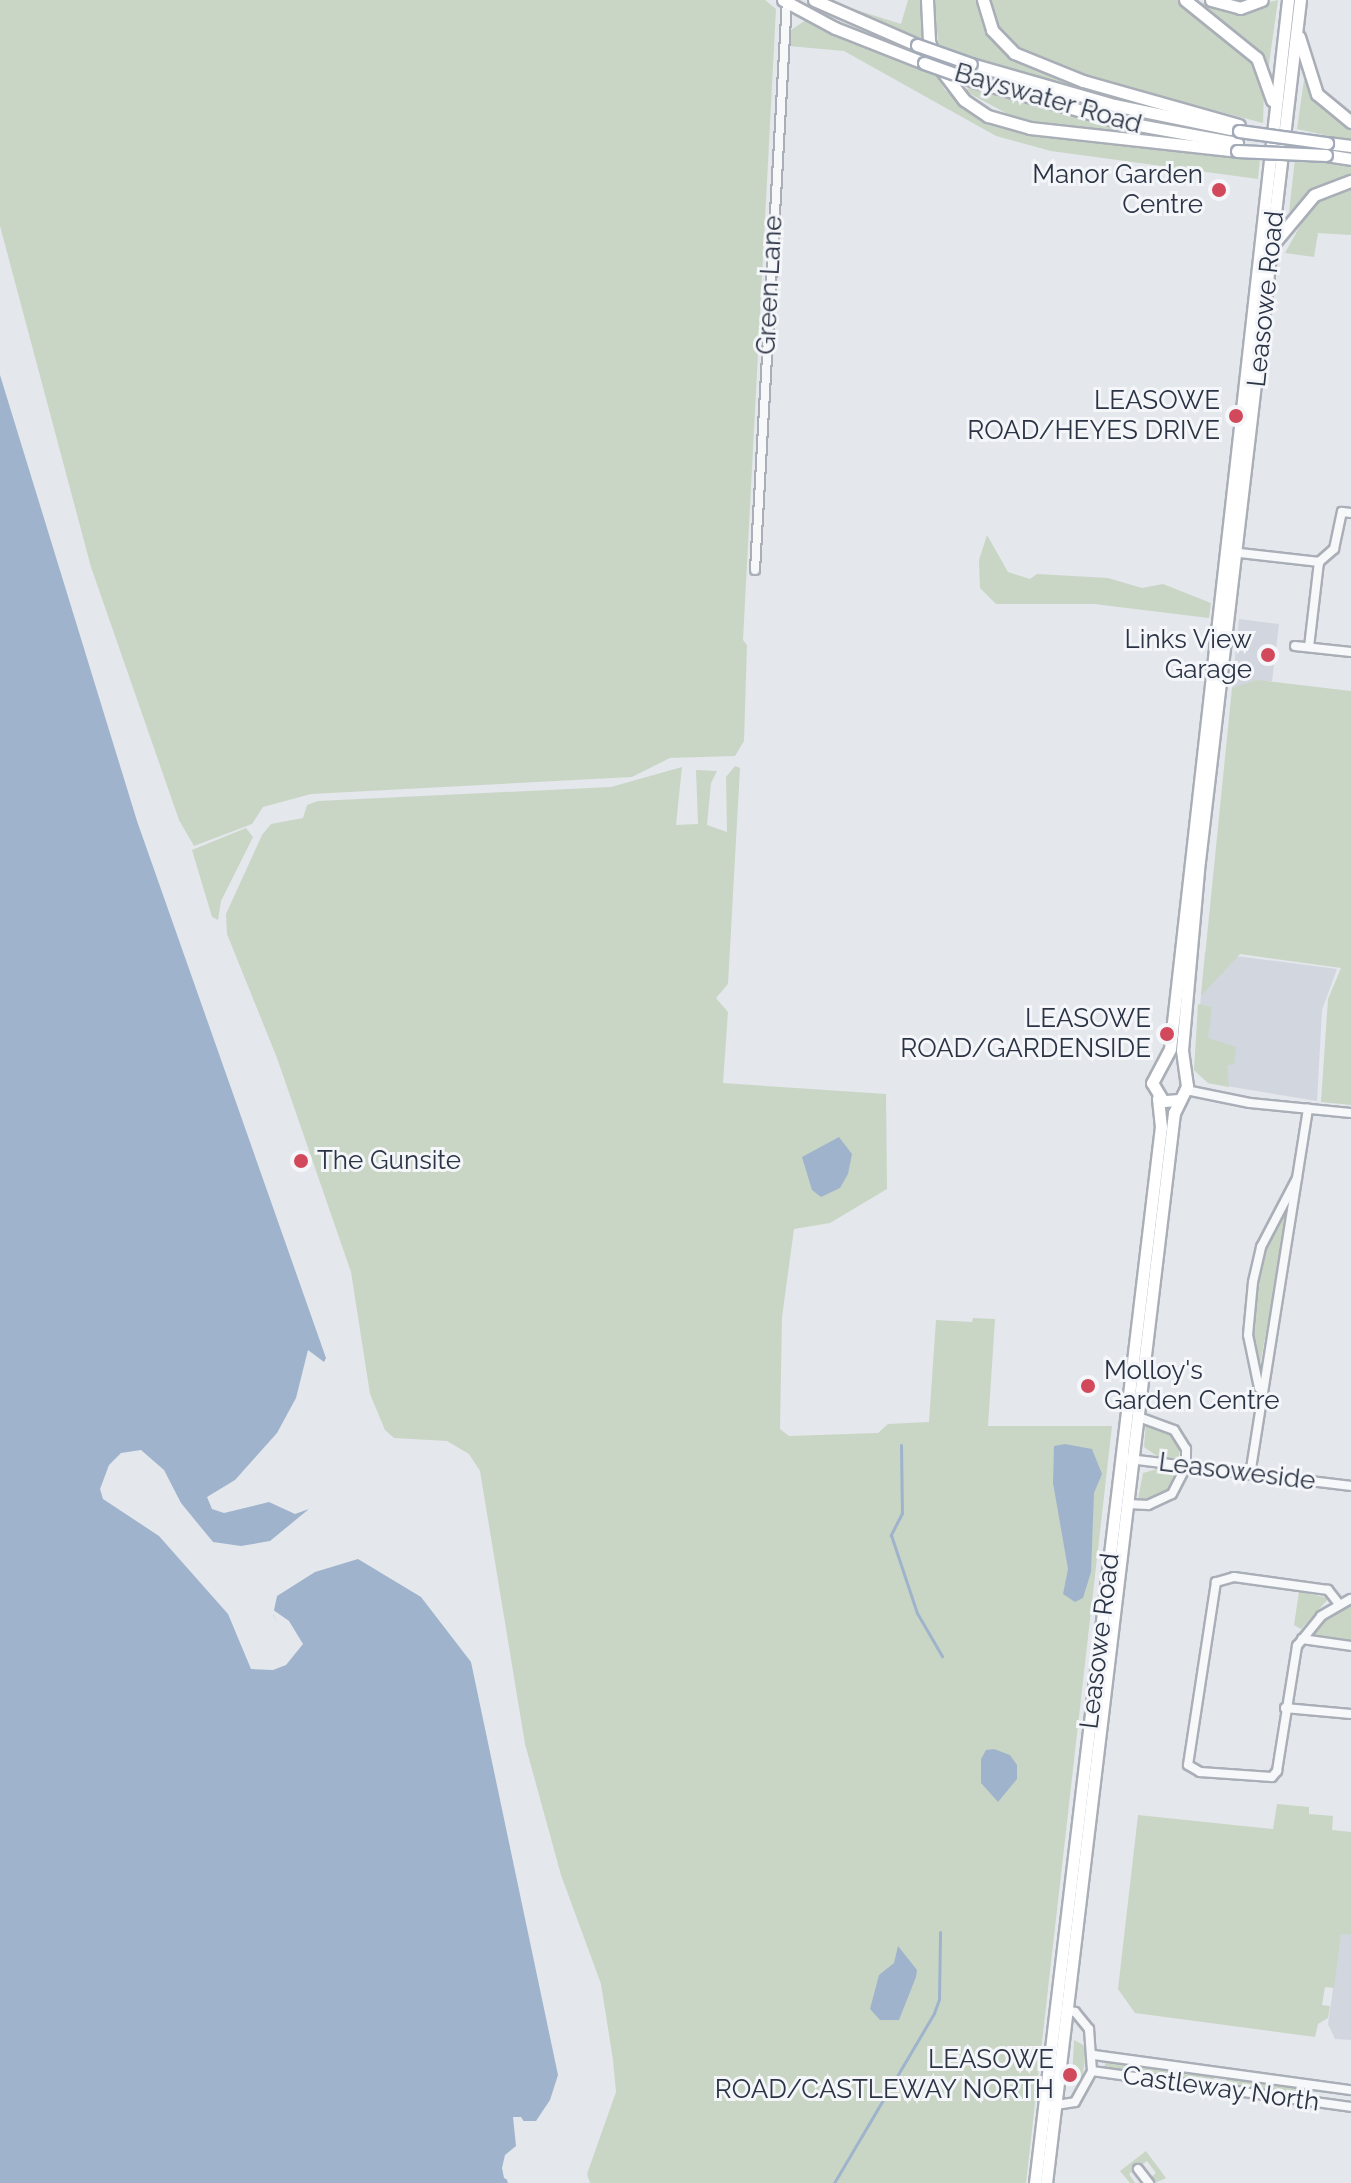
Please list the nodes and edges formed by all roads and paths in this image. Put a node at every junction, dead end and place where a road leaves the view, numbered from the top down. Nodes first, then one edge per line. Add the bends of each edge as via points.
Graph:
1 (814, 0) edge
2 (927, 0) edge
3 (983, 0) edge
4 (1185, 0) edge
5 (1211, 0) edge
6 (1262, 0) edge
7 (1288, 0) edge
8 (1300, 0) edge
9 (785, 1) edge
10 (1297, 16) junction
11 (1351, 122) edge
12 (1239, 128) junction
13 (1275, 130) junction
14 (1351, 146) edge
15 (1237, 147) junction
16 (1327, 149) junction
17 (1351, 159) edge
18 (1351, 181) edge
19 (1272, 246) junction
20 (1351, 513) edge
21 (1231, 552) junction
22 (1319, 562) junction
23 (755, 570) dead end
24 (1295, 646) dead end
25 (1309, 647) junction
26 (1351, 652) edge
27 (1160, 1070) junction
28 (1184, 1075) junction
29 (1183, 1095) junction
30 (1158, 1098) junction
31 (1308, 1109) junction
32 (1351, 1113) edge
33 (1300, 1174) junction
34 (1261, 1393) junction
35 (1139, 1417) junction
36 (1128, 1459) junction
37 (1186, 1466) junction
38 (1250, 1475) junction
39 (1351, 1486) edge
40 (1128, 1504) junction
41 (1351, 1599) edge
42 (1339, 1604) junction
43 (1302, 1639) junction
44 (1351, 1646) edge
45 (1285, 1708) junction
46 (1351, 1714) edge
47 (1062, 2010) junction
48 (1094, 2055) junction
49 (1092, 2071) junction
50 (1220, 2072) junction
51 (1312, 2084) junction
52 (1218, 2088) junction
53 (1351, 2090) edge
54 (1310, 2101) junction
55 (1050, 2106) junction
56 (1351, 2107) edge
57 (1138, 2169) dead end
58 (1035, 2183) edge
59 (1046, 2183) edge
60 (1149, 2183) edge

1 - 12 main road, Bayswater Road, bridge via 971,64 1114,105
2 - 15 main road via 936,63 964,100 988,116 1030,128
3 - 12 main road via 992,30 1014,53 1083,81
4 - 13 main road via 1257,58 1270,86
5 - 6 main road via 1240,8
7 - 13 main road, Leasowe Road
8 - 10 main road, Leasowe Road
9 - 15 main road, Bayswater Road, bridge via 977,82
9 - 23 street, Green Lane
10 - 11 main road via 1301,53 1317,94
10 - 19 main road, Leasowe Road
12 - 13 main road, Bayswater Road, bridge
13 - 16 main road, Bayswater Road, bridge
13 - 21 main road, Leasowe Road
14 - 16 main road
15 - 16 main road, Bayswater Road, bridge
16 - 17 main road
18 - 19 main road via 1314,195
19 - 21 main road, Leasowe Road
20 - 22 street via 1342,512 1334,549
21 - 22 street
21 - 27 main road, Leasowe Road via 1170,1049
21 - 28 main road, Leasowe Road via 1182,1050
22 - 25 street
24 - 25 street
25 - 26 street
27 - 28 main road via 1174,1068
27 - 30 main road via 1152,1083
28 - 29 main road
29 - 30 main road
29 - 31 street
29 - 35 main road, Leasowe Road
30 - 36 main road, Leasowe Road via 1161,1127
31 - 32 street
31 - 33 street
33 - 34 street
33 - 34 street via 1279,1203 1253,1282 1248,1335
34 - 38 street
35 - 36 main road, Leasowe Road
35 - 37 street via 1174,1430 1186,1449
36 - 37 street, Leasoweside
36 - 40 main road, Leasowe Road
36 - 47 main road, Leasowe Road
37 - 38 street, Leasoweside
37 - 40 street via 1172,1494 1148,1505
38 - 39 street, Leasoweside
40 - 47 main road, Leasowe Road
41 - 42 street
42 - 43 street
42 - 45 street via 1328,1590 1234,1577 1216,1582 1188,1765 1200,1772 1272,1777
43 - 44 street
43 - 45 street
45 - 46 street
47 - 48 street via 1082,2017
47 - 55 main road, Leasowe Road
48 - 49 street
48 - 50 street, Castleway North
49 - 52 street, Castleway North
49 - 55 street via 1075,2102
50 - 51 street, Castleway North
50 - 52 street
51 - 53 street, Castleway North
51 - 54 street
52 - 54 street, Castleway North
54 - 56 street, Castleway North
55 - 58 main road, Leasowe Road
55 - 59 main road, Leasowe Road
57 - 60 street

